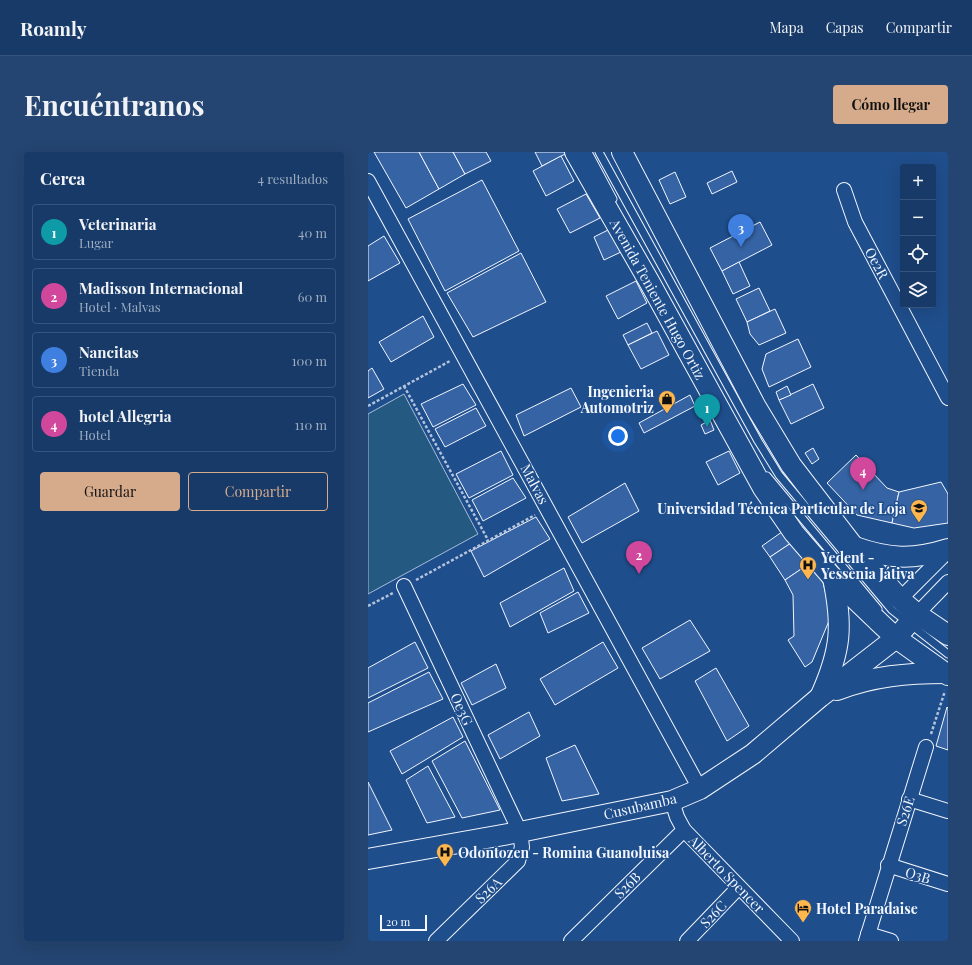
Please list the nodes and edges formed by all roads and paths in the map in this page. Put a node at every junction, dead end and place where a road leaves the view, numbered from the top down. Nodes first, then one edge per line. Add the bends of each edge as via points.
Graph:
1 (575, 152) edge
2 (588, 152) edge
3 (599, 152) edge
4 (622, 152) edge
5 (368, 180) edge
6 (844, 190) dead end
7 (618, 208) dead end
8 (676, 313) dead end
9 (464, 354) junction
10 (404, 386) junction
11 (948, 398) edge
12 (368, 406) edge
13 (752, 452) dead end
14 (763, 470) dead end
15 (547, 508) junction
16 (488, 540) junction
17 (854, 547) junction
18 (948, 550) edge
19 (834, 578) junction
20 (948, 582) edge
21 (404, 586) junction
22 (368, 606) edge
23 (897, 621) junction
24 (948, 635) edge
25 (947, 672) edge
26 (820, 697) junction
27 (926, 747) joint
28 (700, 789) junction
29 (909, 799) junction
30 (672, 801) junction
31 (948, 811) edge
32 (684, 830) junction
33 (520, 832) junction
34 (368, 859) edge
35 (888, 865) junction
36 (948, 884) edge
37 (739, 887) junction
38 (867, 938) edge
39 (788, 940) edge
40 (436, 941) edge
41 (571, 941) edge
42 (687, 941) edge
43 (891, 941) edge

1 - 19 main road, Avenida Teniente Hugo Ortiz via 763,488 794,533
2 - 7 lane
3 - 23 lane via 779,475
4 - 17 main road, Avenida Teniente Hugo Ortiz via 756,407 791,465
5 - 9 street, Malvas
6 - 11 street, Oe2R via 855,222
8 - 13 lane
9 - 10 path
9 - 15 street, Malvas
10 - 12 path
10 - 16 path
14 - 23 lane via 780,493
15 - 16 path
15 - 28 street, Malvas
16 - 21 path
17 - 18 main road via 878,555 903,558
17 - 23 main road, Avenida Teniente Hugo Ortiz
18 - 23 street, Cusubamba
19 - 23 main road, Avenida Teniente Hugo Ortiz
19 - 26 main road via 839,608 839,639 832,669
20 - 23 street, Cusubamba
21 - 22 path
21 - 33 street, Oe3G
23 - 24 main road, Avenida Teniente Hugo Ortiz
23 - 25 main road, Avenida Teniente Hugo Ortiz
23 - 26 main road, Cusubamba via 870,659
25 - 26 main road via 882,677 850,685
25 - 27 path
26 - 28 main road, Cusubamba via 754,754
27 - 29 street, S26E
28 - 30 main road, Cusubamba
29 - 31 street
29 - 35 street, S26E
30 - 32 street, Alberto Spencer
30 - 33 main road, Cusubamba
32 - 37 street, Alberto Spencer
32 - 41 street, S26B
33 - 34 main road, Cusubamba
33 - 40 street, S26A via 522,847 518,861
35 - 36 street, O3B
35 - 38 street, S26E
37 - 39 street, Alberto Spencer
37 - 42 street, S26C
38 - 43 street

